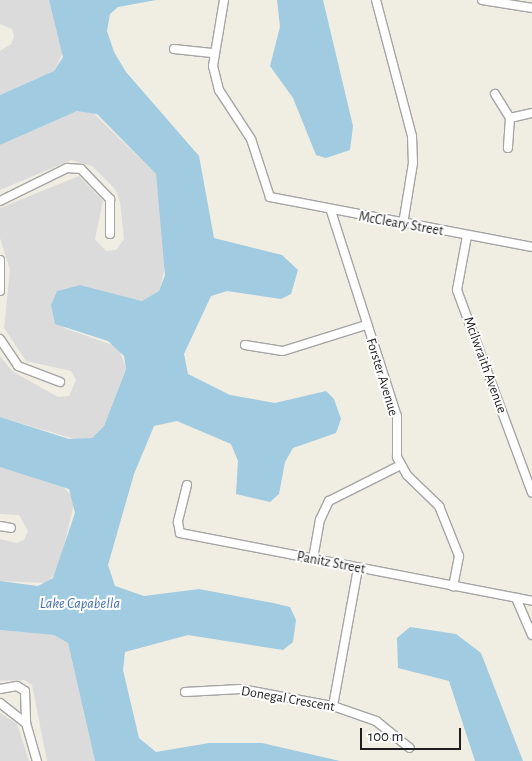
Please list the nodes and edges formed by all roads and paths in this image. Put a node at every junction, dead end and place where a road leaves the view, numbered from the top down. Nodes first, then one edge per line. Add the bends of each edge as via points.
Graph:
1 (224, 0) edge
2 (376, 0) edge
3 (482, 0) edge
4 (532, 8) edge
5 (174, 49) dead end
6 (212, 53) junction
7 (495, 94) dead end
8 (532, 113) edge
9 (510, 118) junction
10 (508, 148) dead end
11 (0, 201) edge
12 (331, 211) junction
13 (403, 224) junction
14 (110, 234) dead end
15 (467, 236) junction
16 (532, 247) edge
17 (0, 260) edge
18 (0, 291) edge
19 (366, 325) junction
20 (0, 339) edge
21 (245, 345) dead end
22 (60, 382) dead end
23 (401, 465) junction
24 (186, 485) dead end
25 (532, 493) edge
26 (0, 526) edge
27 (11, 528) dead end
28 (313, 559) junction
29 (358, 568) junction
30 (453, 586) junction
31 (516, 598) junction
32 (532, 601) edge
33 (532, 635) edge
34 (0, 689) edge
35 (185, 692) dead end
36 (0, 703) edge
37 (333, 706) junction
38 (26, 723) junction
39 (410, 748) dead end
40 (37, 761) edge

1 - 6 street via 222,26
2 - 13 street via 412,136 413,163
3 - 4 street
5 - 6 street
6 - 12 street, McCleary Street via 219,90 251,139 270,196
7 - 9 street
8 - 9 street
9 - 10 street
11 - 14 street via 63,170 81,169 110,199
12 - 13 street, McCleary Street
12 - 19 street, Forster Avenue
13 - 15 street, McCleary Street
15 - 16 street, McCleary Street
15 - 25 street, Mcilwraith Avenue via 456,290
17 - 18 street
19 - 21 street via 283,351
19 - 23 street, Forster Avenue via 396,416 394,433
20 - 22 street via 18,366
23 - 28 street via 329,501 320,520
23 - 30 street via 439,506 459,556
24 - 28 street, Panitz Street via 178,522 180,534
26 - 27 street
28 - 29 street, Panitz Street
29 - 30 street, Panitz Street
29 - 37 street
30 - 31 street, Panitz Street
31 - 32 street, Panitz Street
31 - 33 street
34 - 38 street via 17,686 25,690
35 - 37 street, Donegal Crescent via 241,689
36 - 38 street
37 - 39 street, Donegal Crescent via 376,721
38 - 40 street

